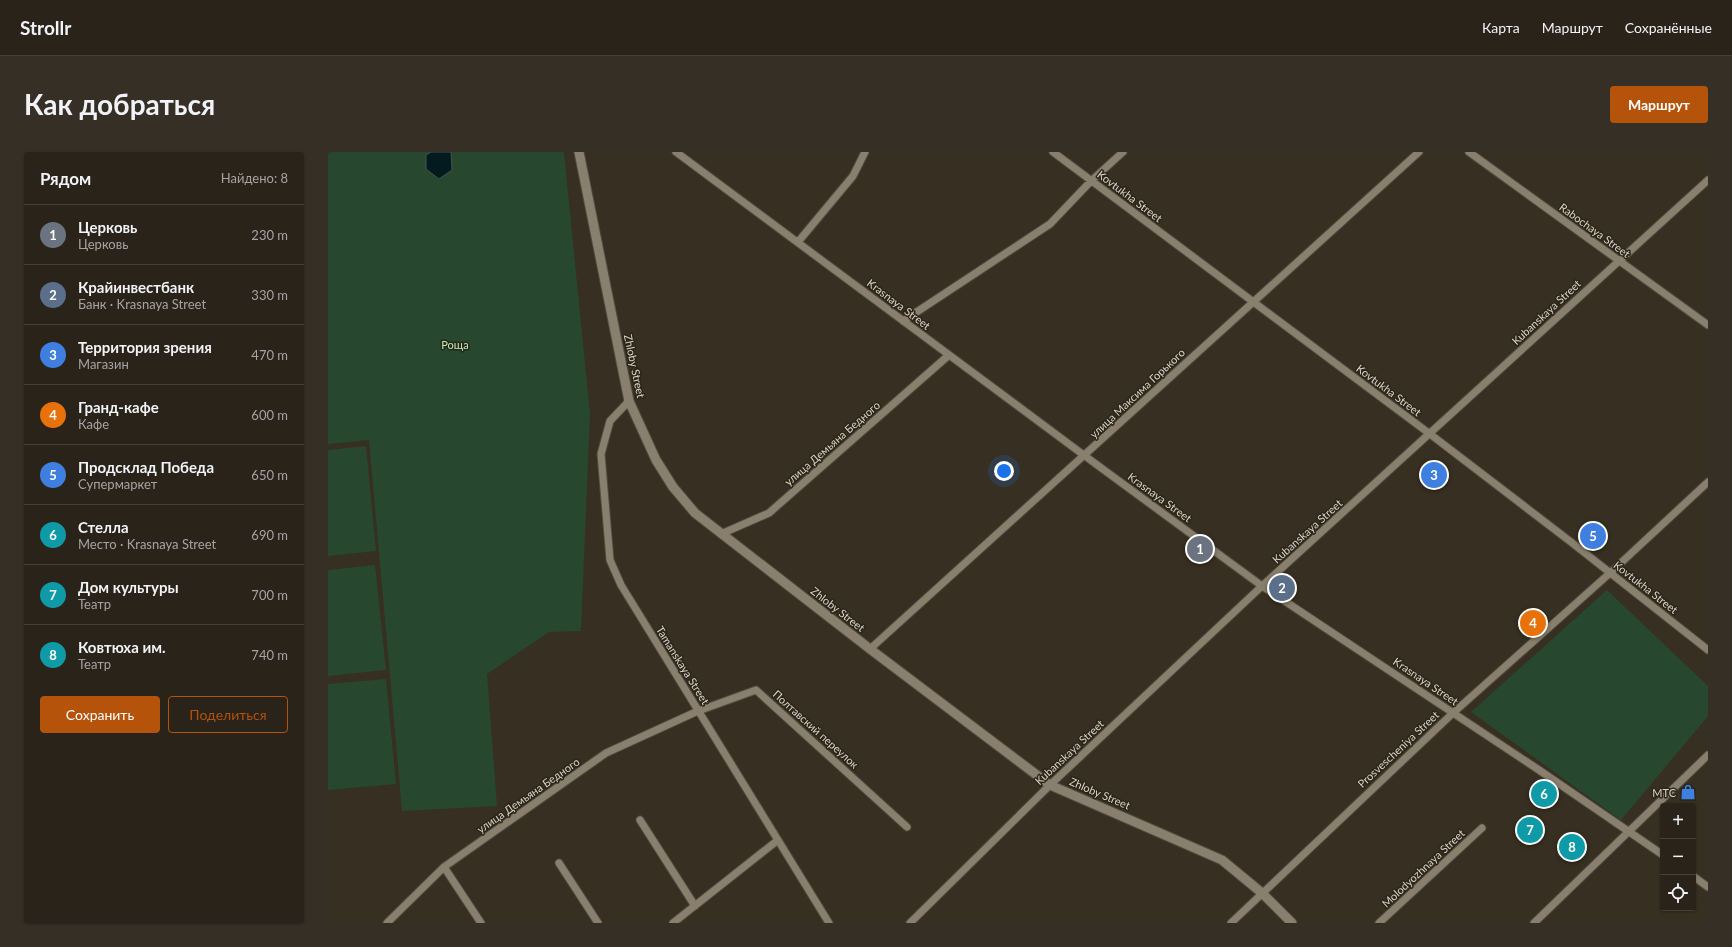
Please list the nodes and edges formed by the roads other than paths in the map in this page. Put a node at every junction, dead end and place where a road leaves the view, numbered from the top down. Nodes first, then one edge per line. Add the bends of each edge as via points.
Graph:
1 (579, 152) edge
2 (676, 152) edge
3 (865, 152) edge
4 (1053, 152) edge
5 (1123, 152) edge
6 (1419, 152) edge
7 (1469, 152) edge
8 (1708, 180) edge
9 (1091, 181) junction
10 (798, 242) junction
11 (1618, 260) junction
12 (1252, 302) junction
13 (903, 321) junction
14 (1708, 324) edge
15 (949, 355) junction
16 (629, 400) junction
17 (1430, 434) junction
18 (1085, 456) junction
19 (1708, 482) edge
20 (720, 534) junction
21 (1610, 573) junction
22 (1262, 586) junction
23 (870, 649) junction
24 (1708, 650) edge
25 (698, 711) junction
26 (1454, 713) junction
27 (1708, 755) edge
28 (1050, 785) junction
29 (640, 820) dead end
30 (907, 827) dead end
31 (1482, 828) dead end
32 (1630, 832) junction
33 (778, 840) junction
34 (1660, 853) edge
35 (559, 863) dead end
36 (444, 867) junction
37 (1696, 878) edge
38 (1708, 887) edge
39 (1262, 893) junction
40 (695, 906) junction
41 (387, 923) edge
42 (481, 923) edge
43 (598, 923) edge
44 (673, 923) edge
45 (829, 923) edge
46 (910, 923) edge
47 (1230, 923) edge
48 (1292, 923) edge
49 (1379, 923) edge
50 (1534, 923) edge

1 - 16 street, Zhloby Street
2 - 10 street, Krasnaya Street
3 - 10 street via 852,176
4 - 9 street, Kovtukha Street
5 - 9 street
6 - 12 street, улица Максима Горького
7 - 11 street, Rabochaya Street
8 - 11 street, Kubanskaya Street
9 - 12 street, Kovtukha Street
9 - 13 street via 1050,224
10 - 13 street, Krasnaya Street
11 - 14 street, Rabochaya Street
11 - 17 street, Kubanskaya Street
12 - 17 street, Kovtukha Street
12 - 18 street, улица Максима Горького
13 - 15 street, Krasnaya Street
15 - 18 street, Krasnaya Street
15 - 20 street, улица Демьяна Бедного via 769,513
16 - 20 street, Zhloby Street via 656,460 673,487 695,513
16 - 25 street, Tamanskaya Street via 610,421 601,454 610,560 621,585
17 - 21 street, Kovtukha Street
17 - 22 street, Kubanskaya Street
18 - 22 street, Krasnaya Street
18 - 23 street, улица Максима Горького
19 - 21 street, Prosvescheniya Street
20 - 23 street, Zhloby Street
21 - 24 street, Kovtukha Street
21 - 26 street, Prosvescheniya Street
22 - 26 street, Krasnaya Street
22 - 28 street, Kubanskaya Street
23 - 28 street, Zhloby Street
25 - 30 street, Полтавский переулок via 756,690
25 - 33 street, Tamanskaya Street
25 - 36 street, улица Демьяна Бедного via 606,753
26 - 32 street, Krasnaya Street
26 - 39 street, Prosvescheniya Street
27 - 32 street
28 - 39 street, Zhloby Street via 1222,860
28 - 46 street, Kubanskaya Street
29 - 40 street
31 - 49 street, Molodyozhnaya Street
32 - 34 street, Krasnaya Street
32 - 50 street
33 - 40 street
33 - 45 street, Tamanskaya Street
35 - 43 street
36 - 41 street, улица Демьяна Бедного
36 - 42 street
37 - 38 street
39 - 47 street, Prosvescheniya Street
39 - 48 street, Zhloby Street
40 - 44 street

